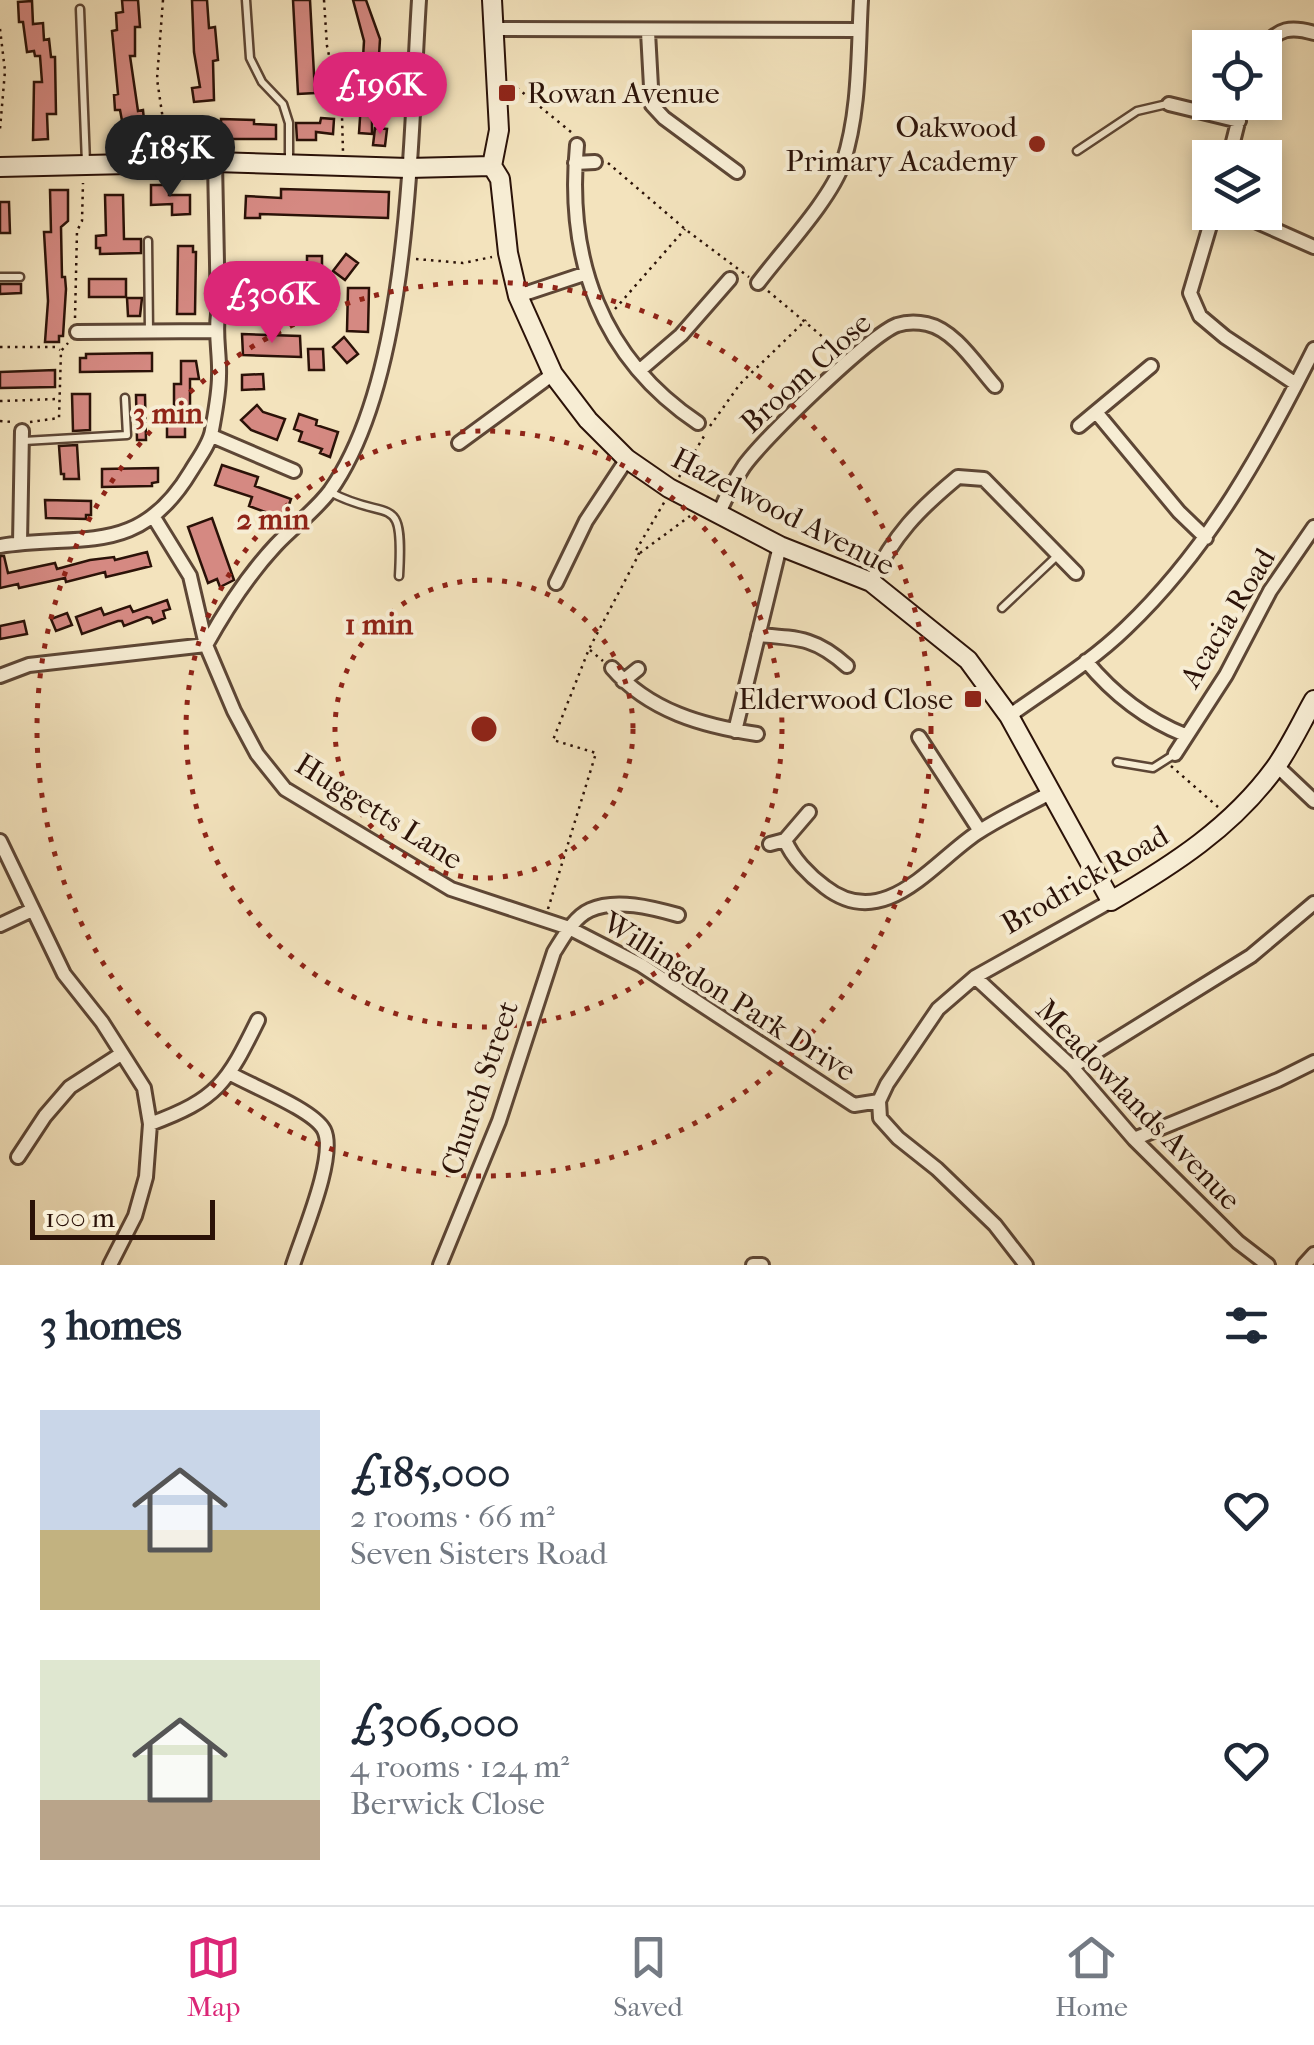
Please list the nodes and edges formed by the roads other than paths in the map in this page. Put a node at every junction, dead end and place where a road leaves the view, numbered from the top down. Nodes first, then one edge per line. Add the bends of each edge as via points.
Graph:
1 (246, 0) edge
2 (419, 0) edge
3 (492, 0) edge
4 (860, 0) edge
5 (80, 9) dead end
6 (493, 28) junction
7 (859, 30) junction
8 (648, 32) junction
9 (1282, 32) edge
10 (1314, 33) edge
11 (1168, 104) joint
12 (1238, 121) joint
13 (1233, 140) edge
14 (578, 142) road end
15 (1076, 151) dead end
16 (215, 162) junction
17 (575, 162) junction
18 (601, 162) road end
19 (289, 163) junction
20 (86, 166) junction
21 (492, 166) junction
22 (0, 168) edge
23 (408, 168) junction
24 (737, 172) dead end
25 (1212, 230) edge
26 (1275, 230) edge
27 (148, 241) dead end
28 (1314, 248) edge
29 (584, 274) junction
30 (20, 276) dead end
31 (0, 277) edge
32 (730, 279) dead end
33 (758, 283) road end
34 (518, 296) junction
35 (319, 312) dead end
36 (218, 314) junction
37 (77, 332) road end
38 (215, 332) junction
39 (150, 334) junction
40 (1314, 349) edge
41 (1150, 366) dead end
42 (640, 370) junction
43 (553, 374) junction
44 (1296, 384) junction
45 (995, 386) dead end
46 (125, 398) dead end
47 (1096, 412) junction
48 (698, 423) dead end
49 (1080, 426) dead end
50 (22, 436) joint
51 (212, 436) junction
52 (458, 443) dead end
53 (627, 459) junction
54 (294, 472) dead end
55 (329, 491) junction
56 (711, 510) junction
57 (154, 516) junction
58 (1314, 527) edge
59 (1206, 538) junction
60 (20, 543) junction
61 (0, 546) edge
62 (780, 546) junction
63 (1058, 555) junction
64 (1076, 573) dead end
65 (398, 576) dead end
66 (556, 582) dead end
67 (871, 582) junction
68 (1002, 608) dead end
69 (758, 635) junction
70 (206, 645) junction
71 (1086, 661) junction
72 (847, 666) dead end
73 (612, 668) road end
74 (638, 669) dead end
75 (0, 676) edge
76 (623, 681) junction
77 (1314, 700) edge
78 (1009, 716) junction
79 (736, 730) junction
80 (756, 734) dead end
81 (1185, 735) junction
82 (919, 737) dead end
83 (1175, 754) joint
84 (1117, 762) dead end
85 (1276, 766) junction
86 (1052, 792) junction
87 (1314, 802) edge
88 (809, 812) dead end
89 (980, 831) junction
90 (785, 840) junction
91 (0, 841) edge
92 (770, 844) dead end
93 (1111, 901) junction
94 (1314, 903) edge
95 (32, 910) junction
96 (678, 915) dead end
97 (0, 926) edge
98 (568, 928) junction
99 (975, 978) junction
100 (258, 1020) dead end
101 (121, 1054) junction
102 (1314, 1062) edge
103 (1072, 1068) junction
104 (231, 1074) junction
105 (879, 1101) junction
106 (150, 1124) junction
107 (1134, 1140) junction
108 (18, 1158) dead end
109 (1314, 1254) edge
110 (110, 1265) edge
111 (293, 1265) edge
112 (440, 1265) edge
113 (752, 1265) edge
114 (762, 1265) edge
115 (1026, 1265) edge
116 (1268, 1265) edge
117 (1304, 1265) edge

1 - 19 lane via 250,58 282,104
2 - 23 street
3 - 6 street, Hazelwood Avenue
4 - 7 street
5 - 20 lane
6 - 8 street
6 - 21 street, Hazelwood Avenue via 499,130
7 - 8 street
7 - 33 street via 843,164
8 - 24 street via 652,104
9 - 10 street
11 - 12 street
11 - 15 lane via 1137,111
12 - 13 street
14 - 17 street
16 - 19 street
16 - 20 street
16 - 36 street
17 - 18 street
17 - 29 street
19 - 23 street
20 - 22 street
21 - 23 street
21 - 34 street, Hazelwood Avenue via 500,178
23 - 55 street via 375,394
25 - 44 street via 1190,293 1200,316
26 - 28 street
27 - 39 lane
29 - 34 street
29 - 42 street via 619,347
30 - 31 lane
32 - 42 street
34 - 43 street, Hazelwood Avenue
35 - 36 street
36 - 38 street
37 - 39 street
38 - 39 street
38 - 51 street via 219,378
40 - 44 street
41 - 47 street
42 - 48 street
43 - 52 street
43 - 53 street, Hazelwood Avenue
44 - 59 street
45 - 56 street, Broom Close via 930,324 898,324 851,360 746,464
46 - 50 lane via 126,435
47 - 49 street
47 - 59 street
50 - 60 street
51 - 54 street
51 - 57 street via 178,492
53 - 56 street, Hazelwood Avenue
53 - 66 street
55 - 65 lane via 396,518
55 - 70 street via 232,600
56 - 62 street, Hazelwood Avenue
57 - 60 street via 116,535
57 - 70 street, Huggetts Lane via 190,576
58 - 81 street, Acacia Road
59 - 71 street via 1126,628
60 - 61 street
62 - 67 street, Hazelwood Avenue
62 - 69 street
63 - 64 street
63 - 67 street via 984,480 958,477 908,522
63 - 68 lane
67 - 78 street, Hazelwood Avenue via 968,660
69 - 72 street via 826,646
69 - 79 street
70 - 75 street via 28,666
70 - 98 street, Huggetts Lane via 257,754 285,790 451,888
71 - 78 street
71 - 81 street via 1153,722
73 - 76 street
74 - 76 street
76 - 79 street via 695,722
77 - 85 street, Brodrick Road
78 - 86 street, Hazelwood Avenue
79 - 80 street
81 - 83 street, Acacia Road
82 - 89 street via 922,757
83 - 84 lane via 1153,768
85 - 87 street
85 - 93 street, Brodrick Road via 1230,818 1170,866
86 - 89 street
86 - 93 street, Hazelwood Avenue
88 - 90 street
89 - 90 street via 918,881 879,902 836,896
90 - 92 street
91 - 95 street
93 - 99 street, Brodrick Road
94 - 103 street via 1251,956
95 - 97 street
95 - 101 street via 64,974
96 - 98 street via 616,906 590,910
98 - 105 street, Willingdon Park Drive via 641,965 854,1105
98 - 112 street, Church Street
99 - 103 street, Meadowlands Avenue
99 - 105 street, Brodrick Road via 938,1009
100 - 104 street
101 - 106 street via 144,1088
101 - 108 street via 70,1087
102 - 107 street
103 - 107 street, Meadowlands Avenue
104 - 106 street via 190,1109
104 - 111 street via 324,1130 328,1154
105 - 115 street, Willingdon Park Drive via 880,1118 995,1225
106 - 110 street via 135,1216
107 - 116 street, Meadowlands Avenue
109 - 117 street
113 - 114 street

